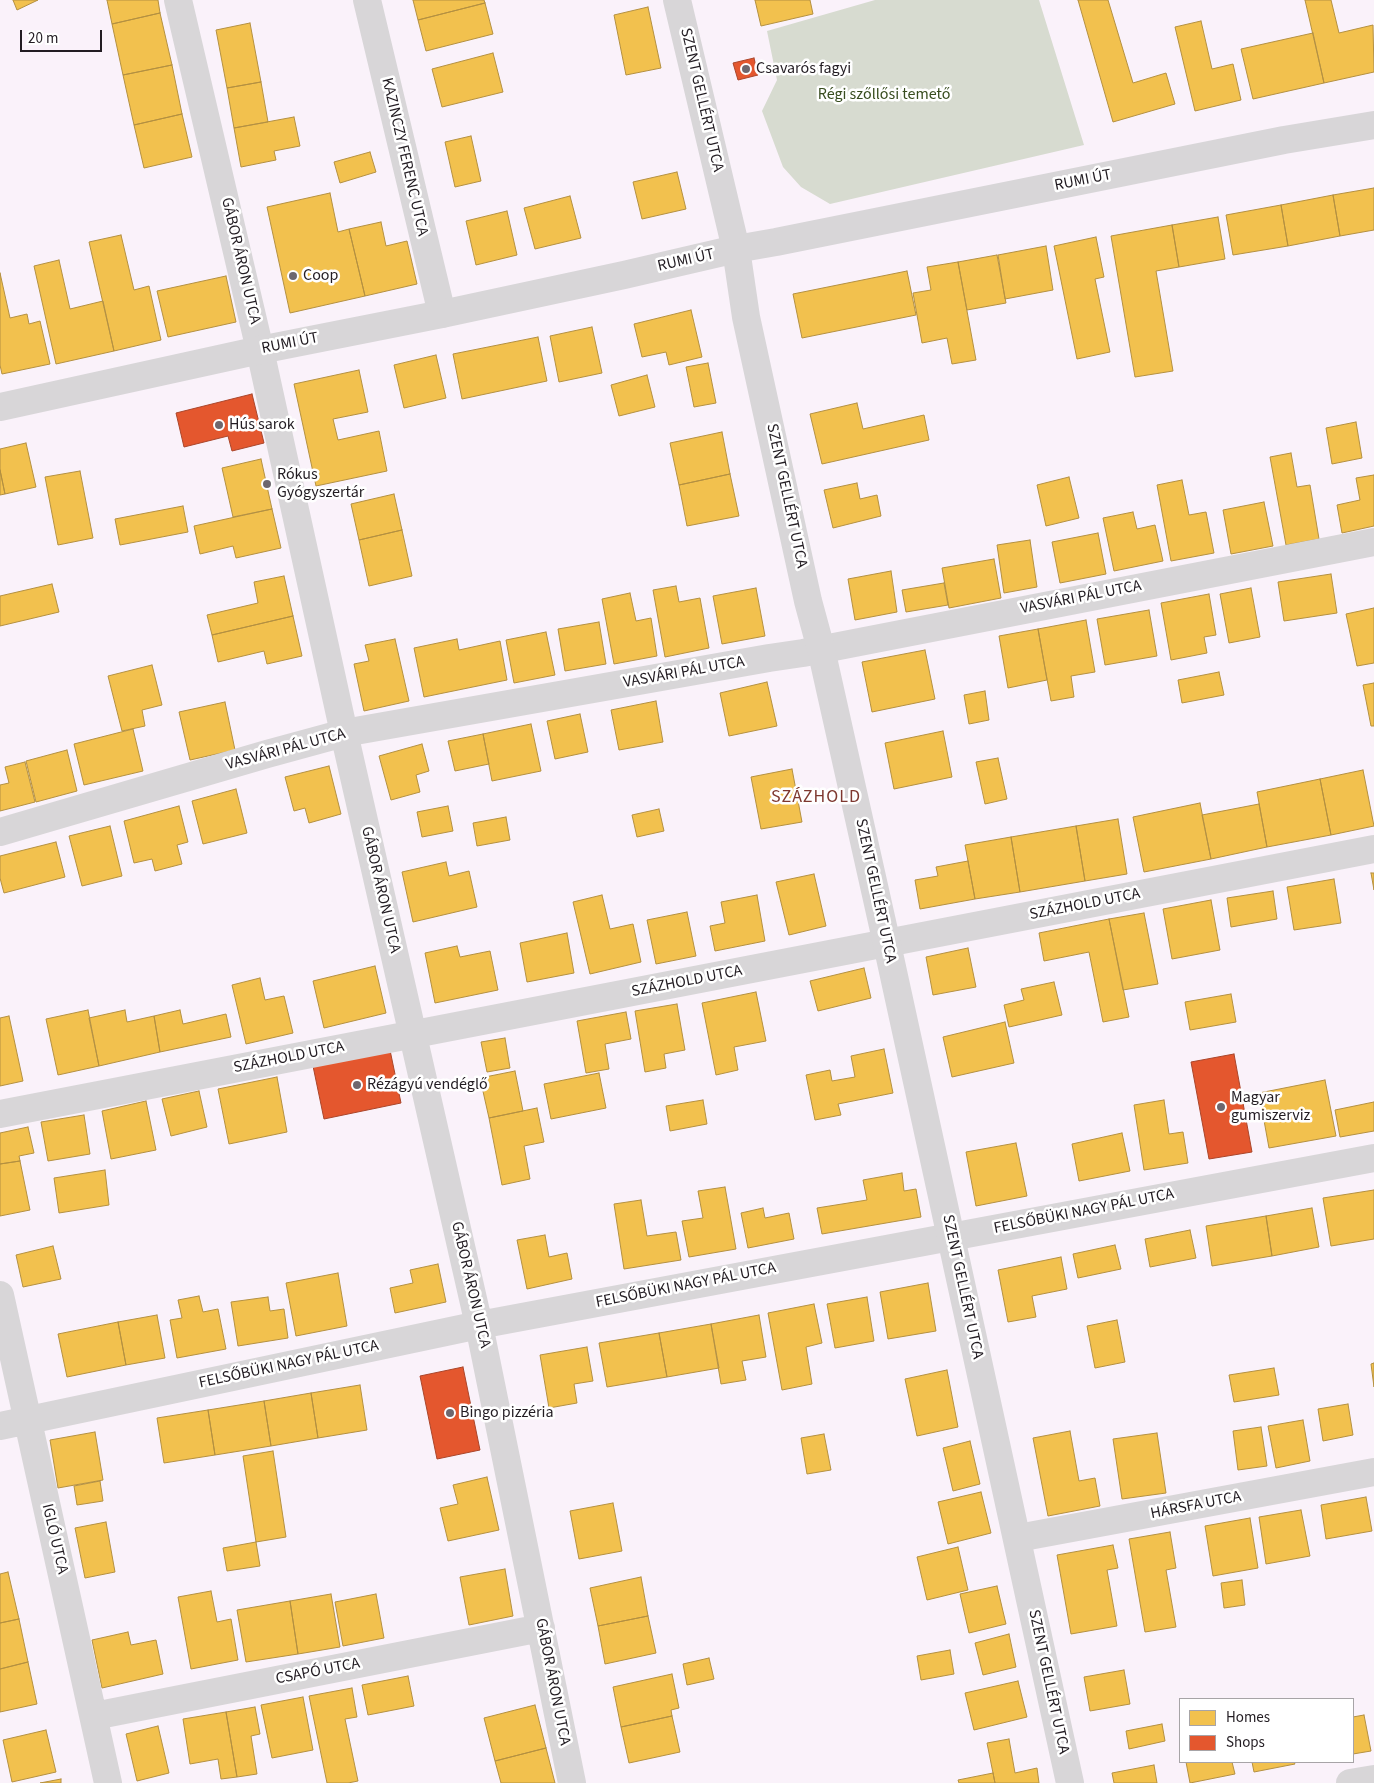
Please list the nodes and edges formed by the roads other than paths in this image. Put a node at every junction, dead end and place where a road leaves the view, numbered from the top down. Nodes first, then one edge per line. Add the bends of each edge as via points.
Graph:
1 (178, 0) edge
2 (367, 0) edge
3 (677, 0) edge
4 (1374, 124) edge
5 (736, 249) junction
6 (442, 314) junction
7 (260, 350) junction
8 (0, 407) edge
9 (1374, 542) edge
10 (822, 649) junction
11 (344, 734) junction
12 (0, 832) edge
13 (1374, 849) edge
14 (887, 944) junction
15 (413, 1034) junction
16 (0, 1114) edge
17 (1374, 1158) edge
18 (951, 1237) junction
19 (0, 1295) edge
20 (479, 1325) junction
21 (27, 1421) junction
22 (0, 1426) edge
23 (1374, 1472) edge
24 (1018, 1538) junction
25 (541, 1628) junction
26 (94, 1716) junction
27 (1374, 1779) edge
28 (108, 1783) edge
29 (572, 1783) edge
30 (1070, 1783) edge
31 (1350, 1783) edge

1 - 7 street, GÁBOR ÁRON UTCA
2 - 6 street, KAZINCZY FERENC UTCA
3 - 5 street, SZENT GELLÉRT UTCA
4 - 5 street, RUMI ÚT
5 - 6 street, RUMI ÚT
5 - 10 street, SZENT GELLÉRT UTCA via 746,318 808,601
6 - 7 street, RUMI ÚT
7 - 8 street, RUMI ÚT
7 - 11 street, GÁBOR ÁRON UTCA
9 - 10 street, VASVÁRI PÁL UTCA
10 - 11 street, VASVÁRI PÁL UTCA
10 - 14 street, SZENT GELLÉRT UTCA
11 - 12 street, VASVÁRI PÁL UTCA
11 - 15 street, GÁBOR ÁRON UTCA
13 - 14 street, SZÁZHOLD UTCA
14 - 15 street, SZÁZHOLD UTCA
14 - 18 street, SZENT GELLÉRT UTCA
15 - 16 street, SZÁZHOLD UTCA
15 - 20 street, GÁBOR ÁRON UTCA
17 - 18 street, FELSŐBÜKI NAGY PÁL UTCA
18 - 20 street, FELSŐBÜKI NAGY PÁL UTCA
18 - 24 street, SZENT GELLÉRT UTCA
19 - 21 street, IGLÓ UTCA
20 - 21 street, FELSŐBÜKI NAGY PÁL UTCA
20 - 25 street, GÁBOR ÁRON UTCA
21 - 22 street, FELSŐBÜKI NAGY PÁL UTCA
21 - 26 street, IGLÓ UTCA
23 - 24 street, HÁRSFA UTCA
24 - 30 street, SZENT GELLÉRT UTCA
25 - 26 street, CSAPÓ UTCA
25 - 29 street, GÁBOR ÁRON UTCA
26 - 28 street, IGLÓ UTCA
27 - 31 street

